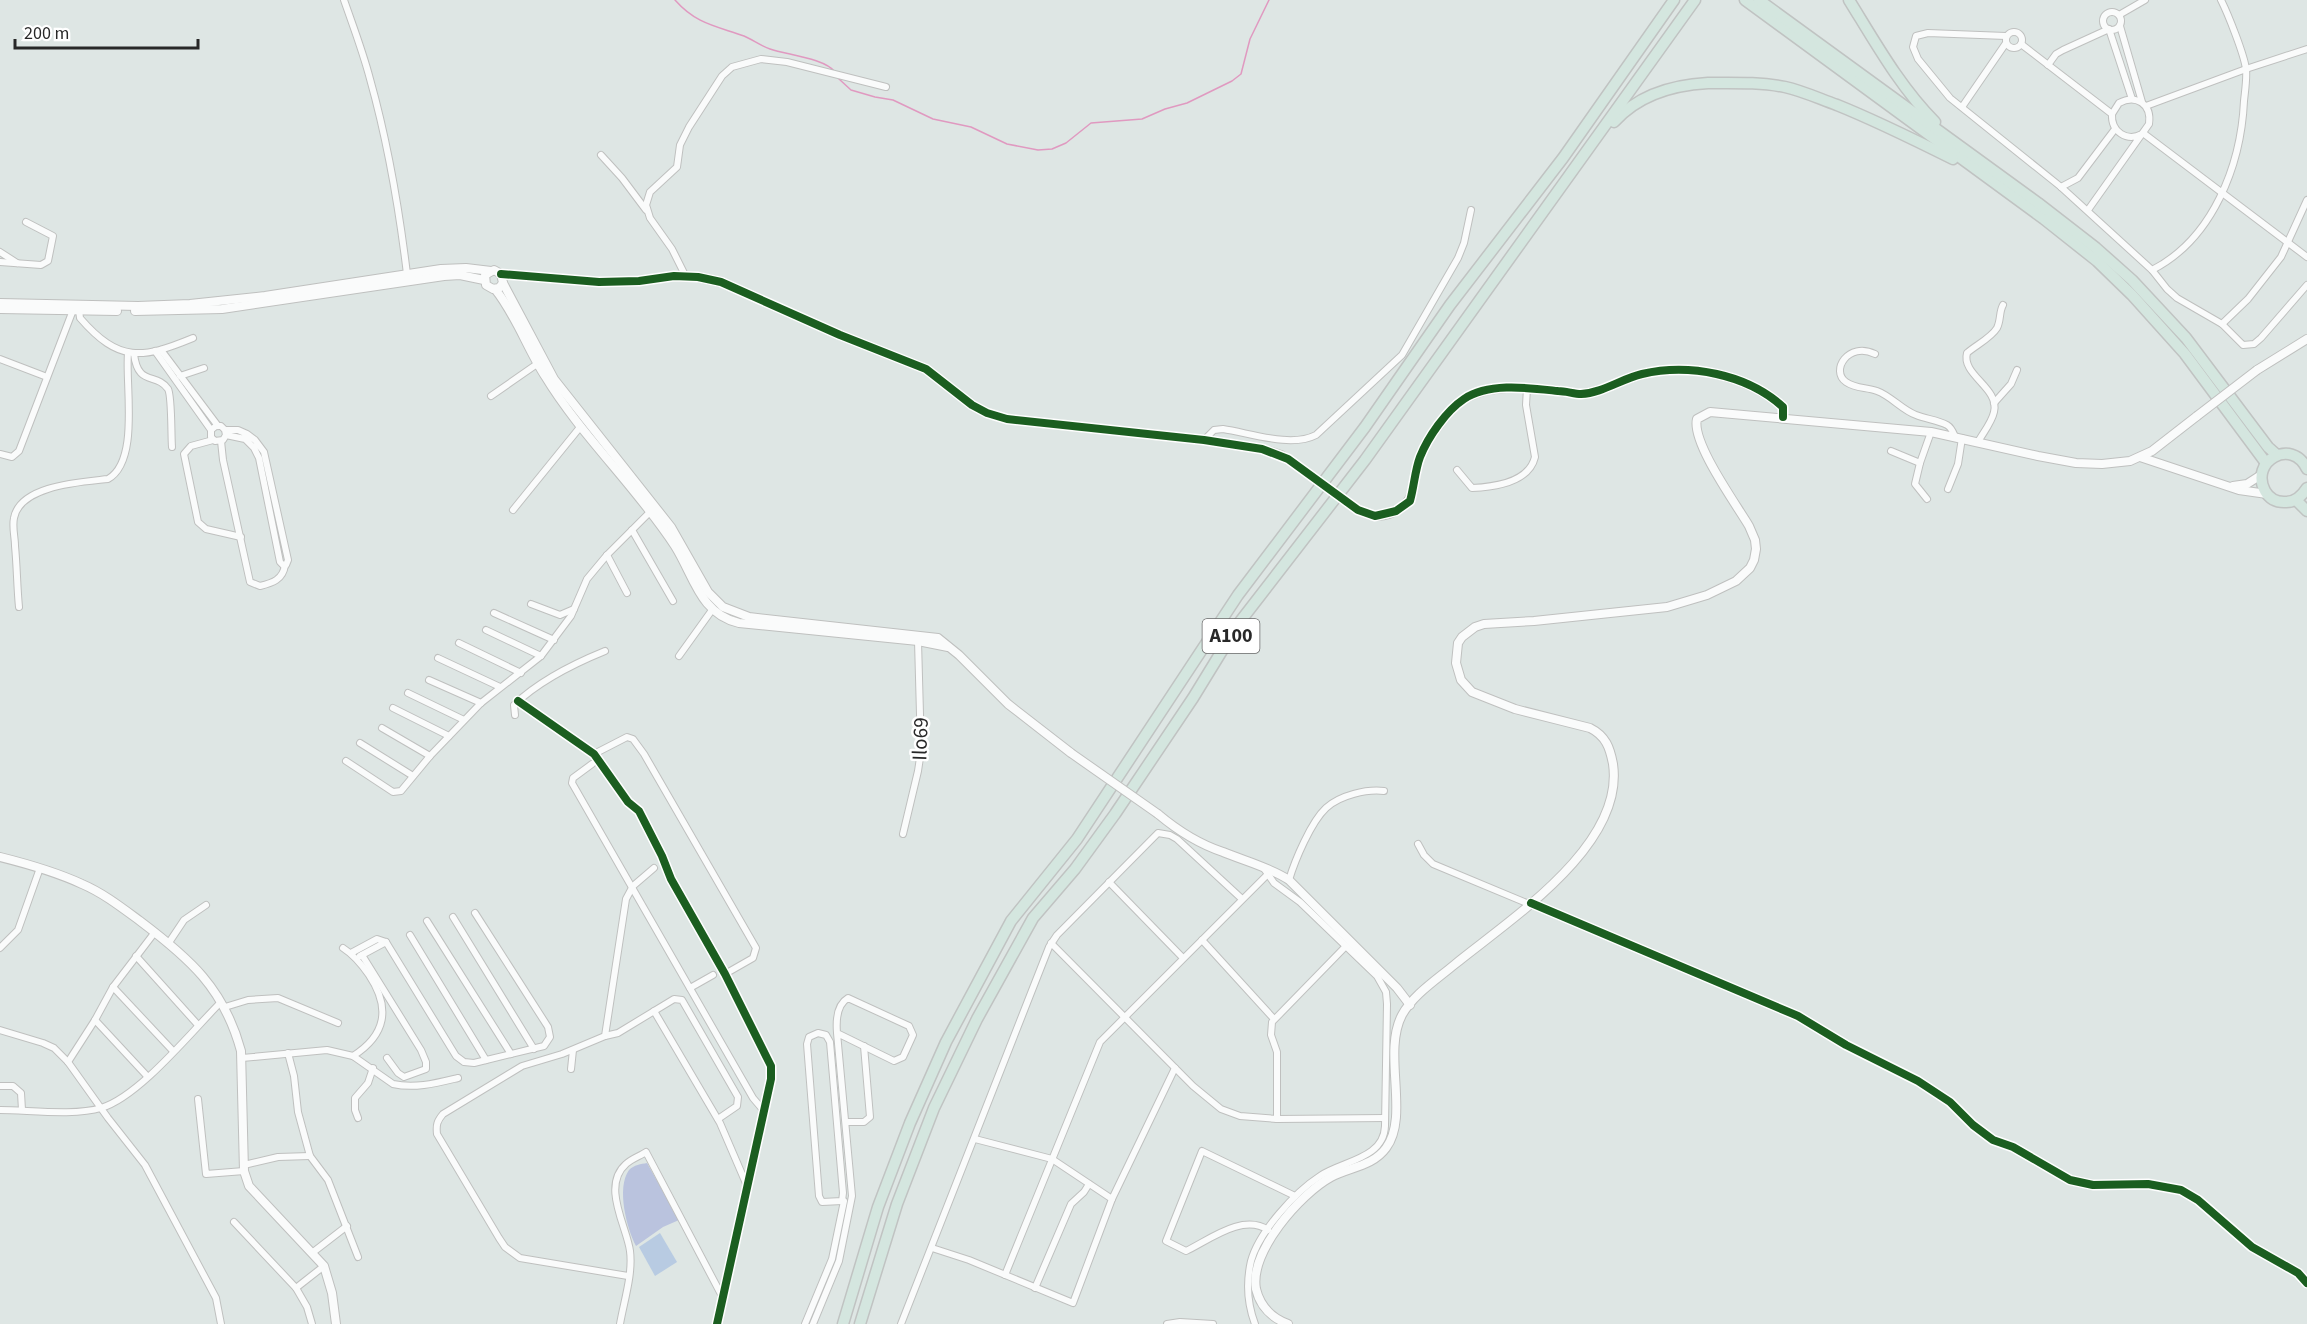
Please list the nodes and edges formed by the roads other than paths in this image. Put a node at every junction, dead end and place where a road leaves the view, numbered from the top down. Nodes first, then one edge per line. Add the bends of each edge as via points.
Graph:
1 (344, 0) edge
2 (1674, 0) edge
3 (1695, 0) edge
4 (1745, 0) edge
5 (1759, 0) edge
6 (1849, 0) edge
7 (2145, 0) edge
8 (2221, 0) edge
9 (2119, 15) junction
10 (2120, 26) junction
11 (2109, 29) junction
12 (2006, 39) junction
13 (2021, 44) junction
14 (2307, 49) edge
15 (2048, 65) junction
16 (2246, 69) junction
17 (886, 87) dead end
18 (2132, 99) junction
19 (2144, 104) junction
20 (1962, 107) junction
21 (2112, 114) junction
22 (2115, 129) junction
23 (2143, 133) junction
24 (601, 155) dead end
25 (1577, 166) junction
26 (1979, 166) junction
27 (2061, 187) junction
28 (2222, 194) junction
29 (2307, 200) edge
30 (1471, 210) dead end
31 (2088, 210) junction
32 (649, 214) junction
33 (26, 222) dead end
34 (2289, 244) junction
35 (0, 252) edge
36 (2307, 257) edge
37 (0, 262) edge
38 (18, 263) junction
39 (2152, 270) junction
40 (491, 271) junction
41 (407, 274) junction
42 (686, 277) junction
43 (484, 280) junction
44 (500, 282) junction
45 (2307, 285) edge
46 (0, 303) edge
47 (2003, 305) dead end
48 (0, 309) edge
49 (76, 310) junction
50 (2222, 324) junction
51 (193, 338) dead end
52 (2307, 339) edge
53 (158, 351) junction
54 (131, 353) junction
55 (1875, 354) dead end
56 (0, 359) edge
57 (537, 364) junction
58 (204, 368) dead end
59 (2017, 370) dead end
60 (180, 376) junction
61 (47, 377) junction
62 (1527, 388) junction
63 (192, 396) junction
64 (491, 396) dead end
65 (1994, 403) junction
66 (1783, 417) junction
67 (218, 426) junction
68 (581, 426) junction
69 (212, 430) junction
70 (1931, 432) junction
71 (225, 433) junction
72 (1959, 437) junction
73 (213, 440) junction
74 (1204, 440) junction
75 (221, 441) junction
76 (1978, 442) junction
77 (172, 447) dead end
78 (1891, 451) dead end
79 (0, 454) edge
80 (2277, 455) junction
81 (2140, 457) junction
82 (1920, 463) junction
83 (2266, 463) junction
84 (2307, 469) edge
85 (1457, 470) dead end
86 (2261, 475) junction
87 (2230, 486) junction
88 (2307, 488) edge
89 (1948, 489) dead end
90 (2267, 494) junction
91 (1928, 499) dead end
92 (2295, 500) junction
93 (653, 509) junction
94 (513, 510) dead end
95 (2307, 512) edge
96 (632, 530) junction
97 (241, 537) junction
98 (607, 555) junction
99 (627, 593) dead end
100 (673, 601) dead end
101 (531, 604) dead end
102 (19, 607) dead end
103 (574, 609) junction
104 (712, 610) junction
105 (494, 613) dead end
106 (486, 630) dead end
107 (554, 639) junction
108 (918, 641) junction
109 (459, 643) dead end
110 (951, 648) junction
111 (605, 651) dead end
112 (541, 656) junction
113 (679, 656) dead end
114 (438, 658) dead end
115 (521, 673) junction
116 (429, 680) dead end
117 (500, 687) junction
118 (408, 693) dead end
119 (518, 701) junction
120 (481, 702) junction
121 (393, 708) dead end
122 (515, 715) dead end
123 (464, 720) junction
124 (382, 728) dead end
125 (449, 736) junction
126 (360, 743) dead end
127 (594, 754) junction
128 (430, 756) junction
129 (346, 761) dead end
130 (592, 764) dead end
131 (413, 776) junction
132 (1384, 791) dead end
133 (903, 834) dead end
134 (1418, 844) dead end
135 (0, 857) edge
136 (40, 868) junction
137 (654, 868) dead end
138 (1264, 871) junction
139 (1289, 880) junction
140 (1109, 882) junction
141 (633, 886) junction
142 (1242, 899) junction
143 (1530, 904) junction
144 (206, 905) dead end
145 (475, 913) dead end
146 (453, 917) dead end
147 (428, 921) dead end
148 (155, 932) junction
149 (410, 935) dead end
150 (1202, 940) junction
151 (386, 942) junction
152 (1051, 943) junction
153 (168, 944) junction
154 (1346, 946) junction
155 (0, 948) edge
156 (343, 948) dead end
157 (136, 956) junction
158 (356, 956) junction
159 (1183, 958) junction
160 (725, 974) junction
161 (713, 975) dead end
162 (113, 987) junction
163 (690, 988) junction
164 (223, 1005) junction
165 (1410, 1005) junction
166 (654, 1011) junction
167 (1125, 1016) junction
168 (1274, 1018) junction
169 (95, 1020) junction
170 (338, 1023) dead end
171 (198, 1025) junction
172 (0, 1030) edge
173 (837, 1033) junction
174 (605, 1036) junction
175 (864, 1046) junction
176 (534, 1049) junction
177 (573, 1050) junction
178 (173, 1051) junction
179 (288, 1053) junction
180 (511, 1054) junction
181 (353, 1056) junction
182 (242, 1058) junction
183 (387, 1058) dead end
184 (486, 1060) junction
185 (68, 1062) junction
186 (373, 1068) junction
187 (1175, 1068) junction
188 (571, 1069) dead end
189 (147, 1076) junction
190 (458, 1078) dead end
191 (0, 1086) edge
192 (198, 1099) dead end
193 (102, 1108) junction
194 (0, 1110) edge
195 (22, 1110) junction
196 (764, 1111) junction
197 (358, 1118) dead end
198 (1385, 1118) junction
199 (718, 1119) junction
200 (1277, 1119) junction
201 (846, 1122) junction
202 (975, 1139) junction
203 (310, 1156) junction
204 (1052, 1159) junction
205 (244, 1168) junction
206 (1089, 1184) junction
207 (748, 1189) junction
208 (1295, 1196) junction
209 (1112, 1199) junction
210 (842, 1200) junction
211 (851, 1201) junction
212 (234, 1222) dead end
213 (347, 1226) junction
214 (1268, 1230) junction
215 (932, 1248) junction
216 (312, 1253) junction
217 (358, 1257) dead end
218 (324, 1266) junction
219 (1005, 1275) junction
220 (628, 1276) junction
221 (2307, 1283) edge
222 (296, 1288) junction
223 (1035, 1288) junction
224 (723, 1298) junction
225 (221, 1324) edge
226 (312, 1324) edge
227 (336, 1324) edge
228 (620, 1324) edge
229 (717, 1324) edge
230 (805, 1324) edge
231 (813, 1324) edge
232 (843, 1324) edge
233 (860, 1324) edge
234 (901, 1324) edge
235 (1167, 1324) edge
236 (1213, 1324) edge
237 (1255, 1324) edge
238 (1286, 1324) edge

1 - 41 street via 381,120
2 - 232 highway, A100 via 1563,158 1238,595 1077,839 1011,921 960,1014 910,1123 878,1207
3 - 25 highway, A100
4 - 26 highway
5 - 26 highway
6 - 26 highway via 1920,107
7 - 9 street
8 - 16 street
9 - 10 street
9 - 11 street via 2111,12 2104,17
10 - 11 street
10 - 19 street
11 - 15 street via 2056,54
11 - 18 street
12 - 13 street via 2013,48
12 - 13 street via 2012,31 2018,32
12 - 20 street
12 - 20 street via 1928,33 1916,36 1918,59
13 - 15 street
14 - 16 street
15 - 21 street
16 - 19 street
16 - 28 street via 2241,135
17 - 32 street via 787,62 761,59 732,67 689,127 680,145 677,167 650,192 646,206
18 - 19 street
18 - 21 street via 2119,103
19 - 23 street via 2150,118
20 - 27 street
21 - 22 street
22 - 23 street via 2131,137
22 - 27 street via 2078,178
23 - 28 street
23 - 31 street
24 - 32 street
25 - 26 highway via 1622,114 1644,98 1683,86 1726,83 1772,85 1807,93
25 - 233 highway, A100 via 1335,500 1239,623 1115,814 1033,918 972,1028 934,1108 897,1204
26 - 80 highway via 2068,225 2132,280 2186,338
26 - 83 highway via 2132,295 2198,370
27 - 31 street
28 - 34 street
28 - 39 street via 2194,237
29 - 34 street
30 - 74 street via 1458,258 1402,354 1316,435 1286,440 1223,429 1214,430
31 - 39 street
32 - 42 street
33 - 38 street via 50,232 54,238 46,263
34 - 36 street
34 - 50 street via 2264,281
35 - 38 street
37 - 38 street
39 - 50 street via 2177,298
40 - 41 main road via 453,268
40 - 43 main road
40 - 44 main road via 497,271
41 - 46 main road via 190,304
42 - 44 main road
42 - 74 main road via 721,282 926,369 987,413 1007,419
43 - 44 main road via 488,287
43 - 49 main road via 444,276 198,311
44 - 57 main road via 508,308
44 - 93 main road via 554,379
45 - 50 street via 2254,344 2243,345
47 - 65 street via 1992,334 1965,357
48 - 49 main road
49 - 54 street via 95,333
49 - 61 street
51 - 53 street
52 - 81 main road, bridge via 2257,370 2162,446
53 - 54 street
53 - 60 street
53 - 63 street
54 - 77 street via 139,372 168,390
54 - 102 street via 126,373 128,430 124,457 115,475 108,480 40,490 16,512
55 - 72 street via 1858,350 1847,356 1840,375 1859,388 1881,393 1915,415 1945,424
56 - 61 street
57 - 64 street
57 - 68 main road
58 - 60 street
59 - 65 street via 2012,384
60 - 63 street
61 - 79 street via 18,454
62 - 66 main road via 1581,394 1642,374 1700,372 1723,375 1770,395 1783,407
62 - 74 main road, bridge via 1490,390 1465,399 1424,449 1410,501 1384,515 1367,515 1358,510 1281,455
62 - 85 street via 1535,458 1525,476 1472,488
63 - 67 street
63 - 69 street
65 - 76 street via 1995,411
66 - 70 main road
66 - 143 main road via 1718,412 1704,414 1697,420 1696,432 1702,447 1755,540 1754,560 1736,581 1667,607 1484,624 1458,643 1458,673 1472,692 1515,709 1590,728 1599,732 1610,750 1610,807 1574,861
67 - 69 street
67 - 71 street
68 - 93 main road
68 - 94 street
69 - 73 street
70 - 72 main road
70 - 82 street
71 - 75 street
71 - 97 street via 248,441 265,467 280,562 285,565 277,580 260,586 253,584
72 - 76 main road
72 - 89 street via 1958,464
73 - 75 street
73 - 97 street via 191,446 184,454 197,519 206,529
75 - 97 street
76 - 81 main road via 2076,463 2120,463
78 - 82 street
80 - 83 highway
80 - 84 highway via 2298,457
81 - 87 main road
82 - 91 street via 1915,484
83 - 86 highway
86 - 87 main road via 2247,484
86 - 90 highway
87 - 90 main road
88 - 92 highway
90 - 92 highway via 2277,501
92 - 95 highway
93 - 96 street
93 - 104 main road
93 - 110 main road via 680,541 708,592 729,610 749,617 931,636
96 - 98 street
96 - 100 street
98 - 99 street
98 - 103 street via 584,584
101 - 103 street via 560,615
103 - 107 street
104 - 108 main road via 739,623
104 - 113 street
105 - 107 street
106 - 112 street
107 - 112 street
108 - 110 main road
108 - 133 street, Ilo69 via 921,751
109 - 115 street
110 - 138 main road, bridge via 1008,704 1174,828
111 - 119 street via 560,673
112 - 115 street
114 - 117 street
115 - 117 street
116 - 120 street
117 - 120 street
118 - 123 street
119 - 122 street via 514,705
119 - 127 street
120 - 123 street
121 - 125 street
123 - 125 street
124 - 128 street
125 - 128 street
126 - 131 street
127 - 160 street via 628,802 639,811 670,879
127 - 160 street via 623,739 633,739 700,845 756,948 753,958
128 - 131 street
129 - 131 street via 395,793
130 - 141 street via 573,777 572,783
132 - 139 street via 1360,791 1329,805 1307,838
134 - 143 street via 1433,864
135 - 136 main road
136 - 148 main road via 111,899
136 - 155 street via 18,930
137 - 141 street
138 - 139 main road
138 - 142 street
138 - 154 street
139 - 165 main road
140 - 142 street via 1160,833 1177,839
140 - 152 street
140 - 159 street
141 - 163 street
141 - 174 street via 626,899
142 - 150 street
143 - 165 main road
143 - 221 street via 1798,1016 1918,1081 1950,1102 1993,1140 2013,1147 2070,1180 2093,1185 2148,1184 2181,1190 2252,1247 2298,1273
144 - 153 street via 184,920
145 - 176 street via 550,1032 548,1042
146 - 176 street
147 - 180 street
148 - 153 main road
148 - 157 street
149 - 184 street
150 - 159 street
150 - 168 street
151 - 158 street
151 - 158 street via 377,939
151 - 184 street via 456,1056 469,1064
152 - 167 street
152 - 202 street
153 - 164 main road via 197,968
154 - 168 street
154 - 198 street via 1377,976 1386,992
156 - 158 street
157 - 162 street
157 - 171 street
158 - 181 street via 380,995 383,1016 376,1036
158 - 183 street via 421,1050 426,1069 404,1077
159 - 167 street
160 - 196 street via 771,1066
161 - 163 street
162 - 169 street
162 - 178 street
163 - 196 street
164 - 170 street via 278,998
164 - 171 street
164 - 182 main road via 236,1032
165 - 238 main road via 1396,1033 1395,1127 1387,1148 1370,1162 1332,1177 1308,1195 1281,1225 1259,1260 1258,1295 1267,1311
166 - 174 street via 618,1033
166 - 199 street
166 - 199 street via 674,999 685,1003 738,1097 737,1106
167 - 187 street
167 - 204 street via 1098,1046
168 - 200 street via 1271,1031 1277,1052
169 - 185 street
169 - 189 street
171 - 178 street
172 - 185 street via 54,1048
173 - 175 street
173 - 175 street via 838,1011 848,998 912,1030 900,1060 894,1061
173 - 201 street
174 - 177 street
175 - 201 street via 870,1117 864,1122
176 - 180 street
177 - 188 street
177 - 220 street via 522,1066 443,1114 438,1120 437,1134 499,1238 513,1253 520,1258
178 - 189 street
179 - 181 street via 327,1050
179 - 182 street
179 - 203 street
180 - 184 street
181 - 186 street
182 - 205 main road
185 - 193 street
186 - 190 street via 399,1085 429,1085
186 - 197 street via 368,1083 355,1098
187 - 200 street via 1221,1109 1240,1116
187 - 209 street
189 - 193 street
191 - 195 street via 13,1086 21,1093
192 - 205 street via 206,1174
193 - 195 street
193 - 225 street via 145,1165 216,1298
194 - 195 street
196 - 207 street
198 - 200 street
198 - 208 street via 1384,1136 1376,1149 1320,1175
199 - 207 street
201 - 211 street
202 - 204 street
202 - 215 street
203 - 205 street via 278,1156
203 - 213 street via 328,1180
204 - 206 street
204 - 219 street
205 - 216 main road via 249,1186
206 - 209 street
206 - 223 street via 1071,1204
207 - 224 street
208 - 214 street
208 - 214 street via 1203,1151 1166,1241 1186,1251 1245,1224 1259,1224
209 - 223 street via 1073,1303
210 - 210 street via 830,1042 826,1035 818,1033 809,1037 807,1044 819,1196 825,1203
210 - 211 street
210 - 230 street via 832,1259
211 - 231 street via 838,1261
212 - 222 street
213 - 216 street
213 - 217 street
214 - 237 street via 1252,1257 1248,1280
215 - 219 street
215 - 234 street
216 - 218 main road
218 - 222 street
218 - 227 main road
219 - 223 street
220 - 224 street via 630,1249 617,1207 616,1183 626,1164 646,1152
220 - 228 street
222 - 226 street
224 - 229 street
235 - 236 street

